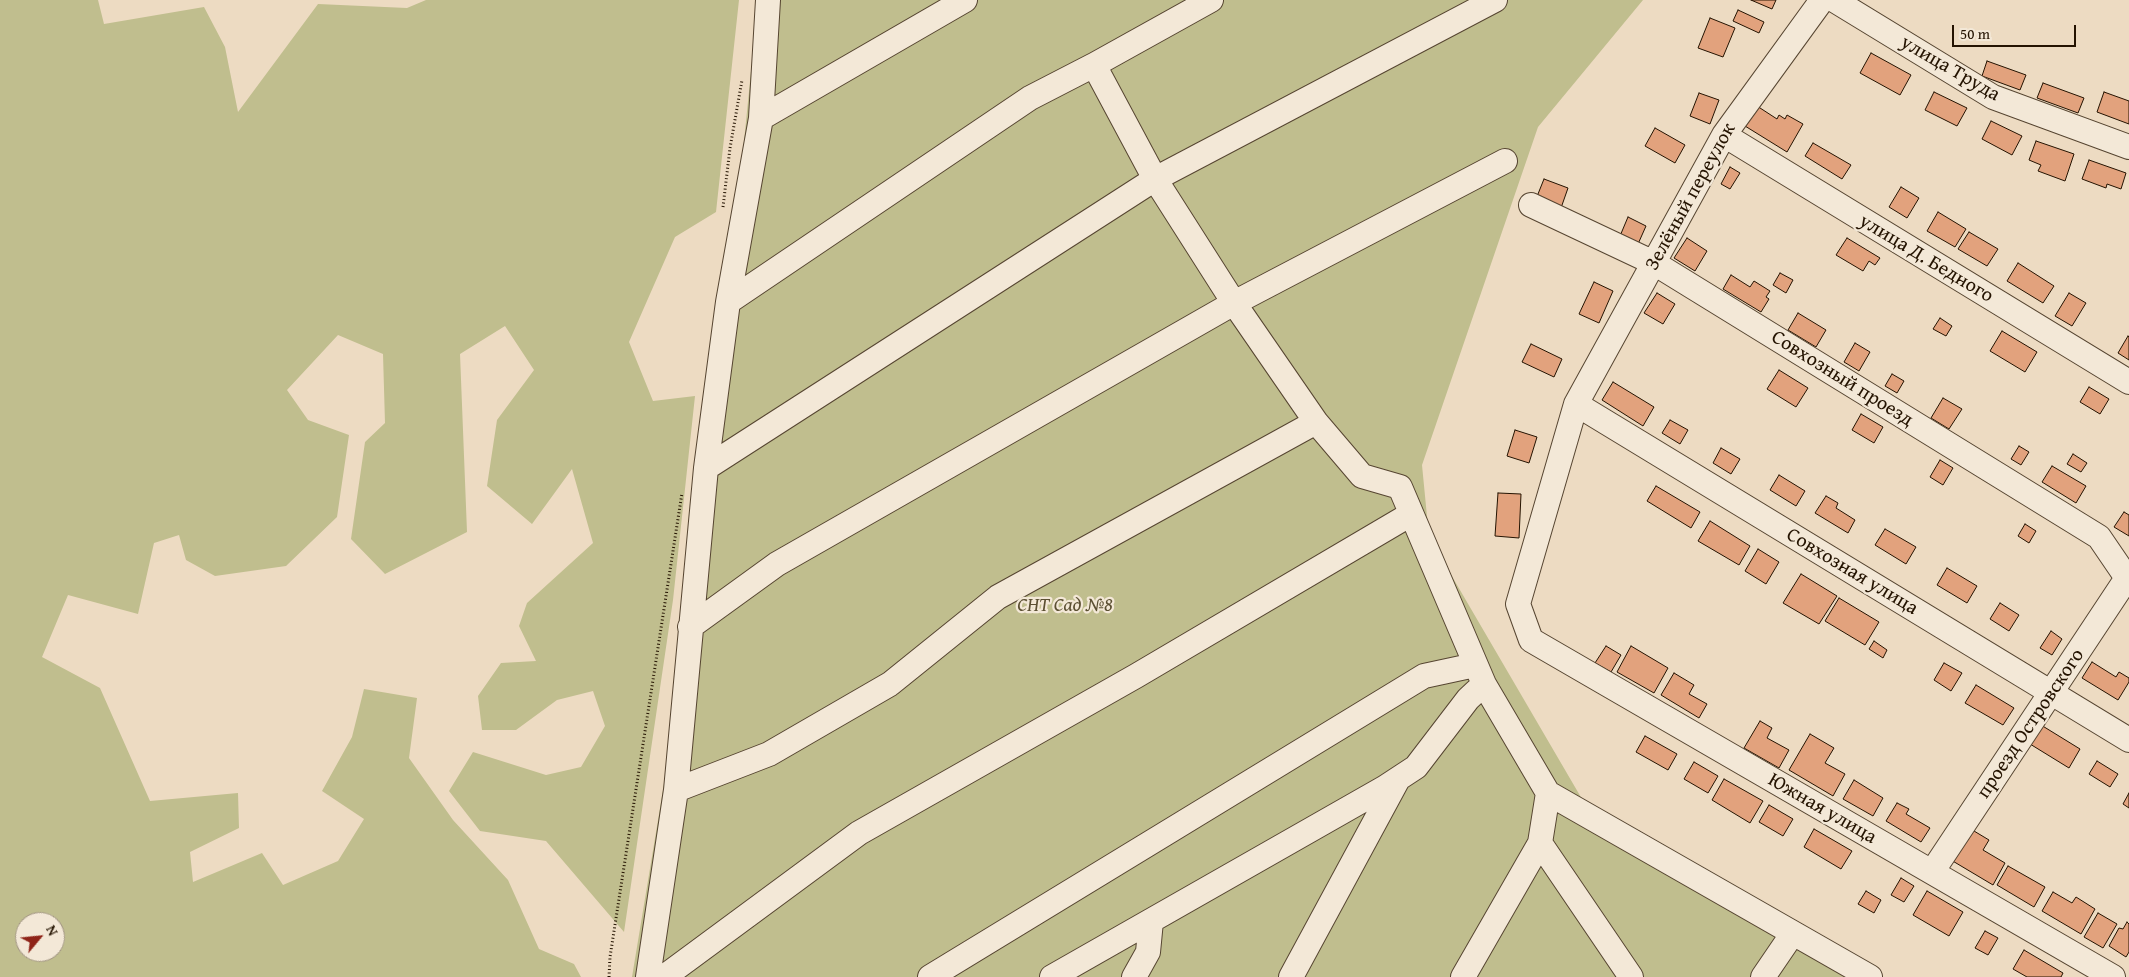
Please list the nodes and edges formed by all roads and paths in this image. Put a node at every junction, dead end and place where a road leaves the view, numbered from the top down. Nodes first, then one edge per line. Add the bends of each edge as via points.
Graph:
1 (768, 0) edge
2 (965, 0) edge
3 (1211, 0) edge
4 (1496, 0) edge
5 (1822, 0) edge
6 (1834, 0) edge
7 (1094, 65) junction
8 (742, 79) dead end
9 (761, 118) junction
10 (1724, 135) junction
11 (2129, 147) edge
12 (1505, 161) dead end
13 (1155, 179) junction
14 (1531, 205) dead end
15 (722, 215) dead end
16 (1654, 263) junction
17 (728, 302) junction
18 (1234, 303) junction
19 (2129, 382) edge
20 (1576, 404) junction
21 (1316, 422) junction
22 (706, 468) junction
23 (683, 488) dead end
24 (1411, 514) junction
25 (2128, 579) edge
26 (690, 627) junction
27 (1531, 640) joint
28 (1479, 675) junction
29 (2052, 693) junction
30 (2129, 740) edge
31 (1399, 778) junction
32 (676, 790) junction
33 (1548, 793) junction
34 (1540, 844) junction
35 (1932, 872) junction
36 (1151, 921) junction
37 (1793, 933) junction
38 (609, 977) edge
39 (648, 977) edge
40 (664, 977) edge
41 (930, 977) edge
42 (1052, 977) edge
43 (1134, 977) edge
44 (1291, 977) edge
45 (1463, 977) edge
46 (1631, 977) edge
47 (1762, 977) edge
48 (1870, 977) edge
49 (2113, 977) edge

1 - 9 street
2 - 9 street
3 - 7 street
4 - 13 street
5 - 10 street, Зелёный переулок
6 - 11 street, улица Труда via 1994,97
7 - 13 street
7 - 17 street via 1030,98
8 - 15 path
9 - 17 street
10 - 16 street, Зелёный переулок
10 - 19 street, улица Д. Бедного
12 - 18 street
13 - 18 street
13 - 22 street
14 - 16 street, Совхозный проезд
16 - 20 street, Зелёный переулок
16 - 25 street, Совхозный проезд via 2099,537
17 - 22 street
18 - 21 street
18 - 26 street via 777,564
20 - 27 street, Зелёный переулок via 1518,604
20 - 29 street, Совхозная улица
21 - 24 street via 1362,476 1400,486
21 - 32 street via 998,597 890,684 769,754
22 - 26 street
23 - 38 path
24 - 28 street
24 - 40 street via 1136,676 859,833
25 - 29 street, проезд Островского
26 - 32 street
27 - 35 street, Южная улица
28 - 31 street via 1468,699 1416,767
28 - 33 street
28 - 41 street via 1424,676
29 - 30 street, Совхозная улица
29 - 35 street, проезд Островского
31 - 36 street
31 - 44 street
32 - 39 street
33 - 34 street
33 - 37 street
34 - 45 street
34 - 46 street
35 - 49 street, Южная улица
36 - 42 street
36 - 43 street via 1148,952
37 - 47 street
37 - 48 street

